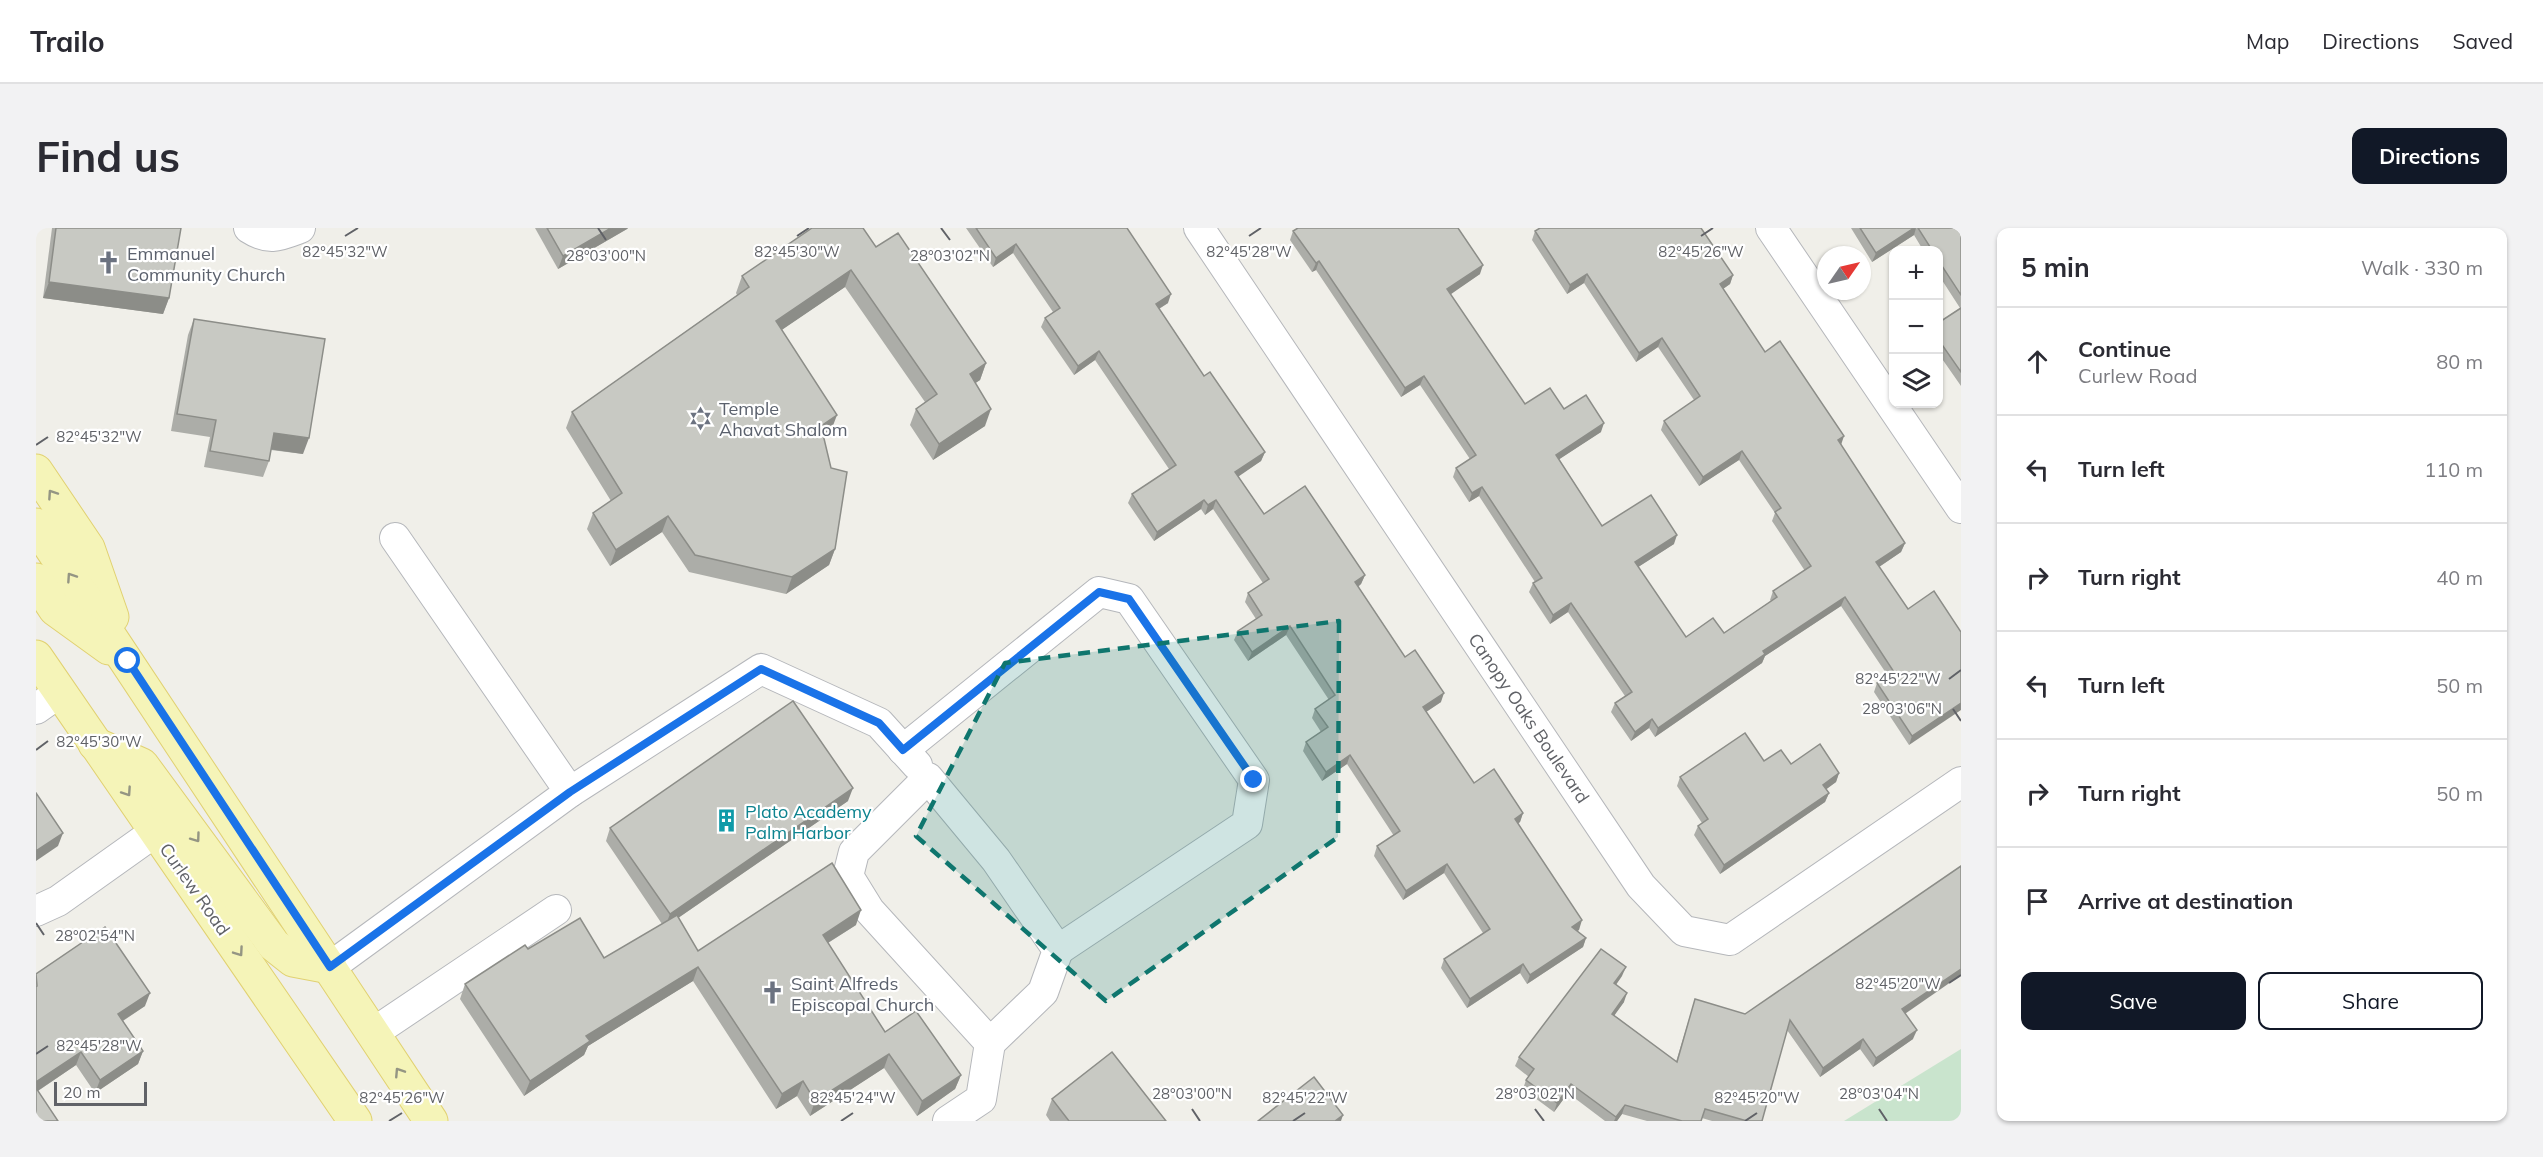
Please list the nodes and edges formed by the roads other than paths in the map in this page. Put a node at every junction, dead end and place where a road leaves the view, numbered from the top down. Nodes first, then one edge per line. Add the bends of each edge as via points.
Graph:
1 (249, 228) edge
2 (300, 228) edge
3 (1199, 228) edge
4 (1771, 228) edge
5 (36, 471) edge
6 (1961, 508) edge
7 (36, 525) edge
8 (394, 538) dead end
9 (36, 580) edge
10 (36, 657) edge
11 (128, 661) junction
12 (48, 701) edge
13 (95, 744) junction
14 (903, 750) junction
15 (928, 778) junction
16 (1961, 782) edge
17 (570, 792) junction
18 (154, 832) junction
19 (556, 910) dead end
20 (36, 911) edge
21 (1058, 950) junction
22 (330, 967) junction
23 (373, 1033) junction
24 (990, 1043) junction
25 (355, 1121) edge
26 (431, 1121) edge
27 (948, 1121) edge

1 - 2 street via 260,235 277,237
3 - 16 street, Canopy Oaks Boulevard via 1641,886 1684,931 1730,940
4 - 6 street
11 -> 5 main road via 88,548
11 -> 7 main road
8 - 17 street
9 - 11 main road via 55,609
10 - 12 main road, Curlew Road
11 - 22 main road
12 - 13 main road, Curlew Road
13 -> 18 main road, Curlew Road
13 -> 22 main road via 142,765 274,945 293,960
14 - 15 street
14 - 17 street via 879,723 761,669
14 - 21 street via 1099,592 1129,599 1254,780 1247,824
15 - 21 street via 996,860
15 - 24 street via 854,852 848,876 869,910
17 - 22 street
18 - 20 street via 58,901
18 -> 25 main road, Curlew Road
19 - 23 street
21 - 24 street via 1043,992
22 - 23 main road
26 -> 23 main road
24 - 27 street via 981,1099

